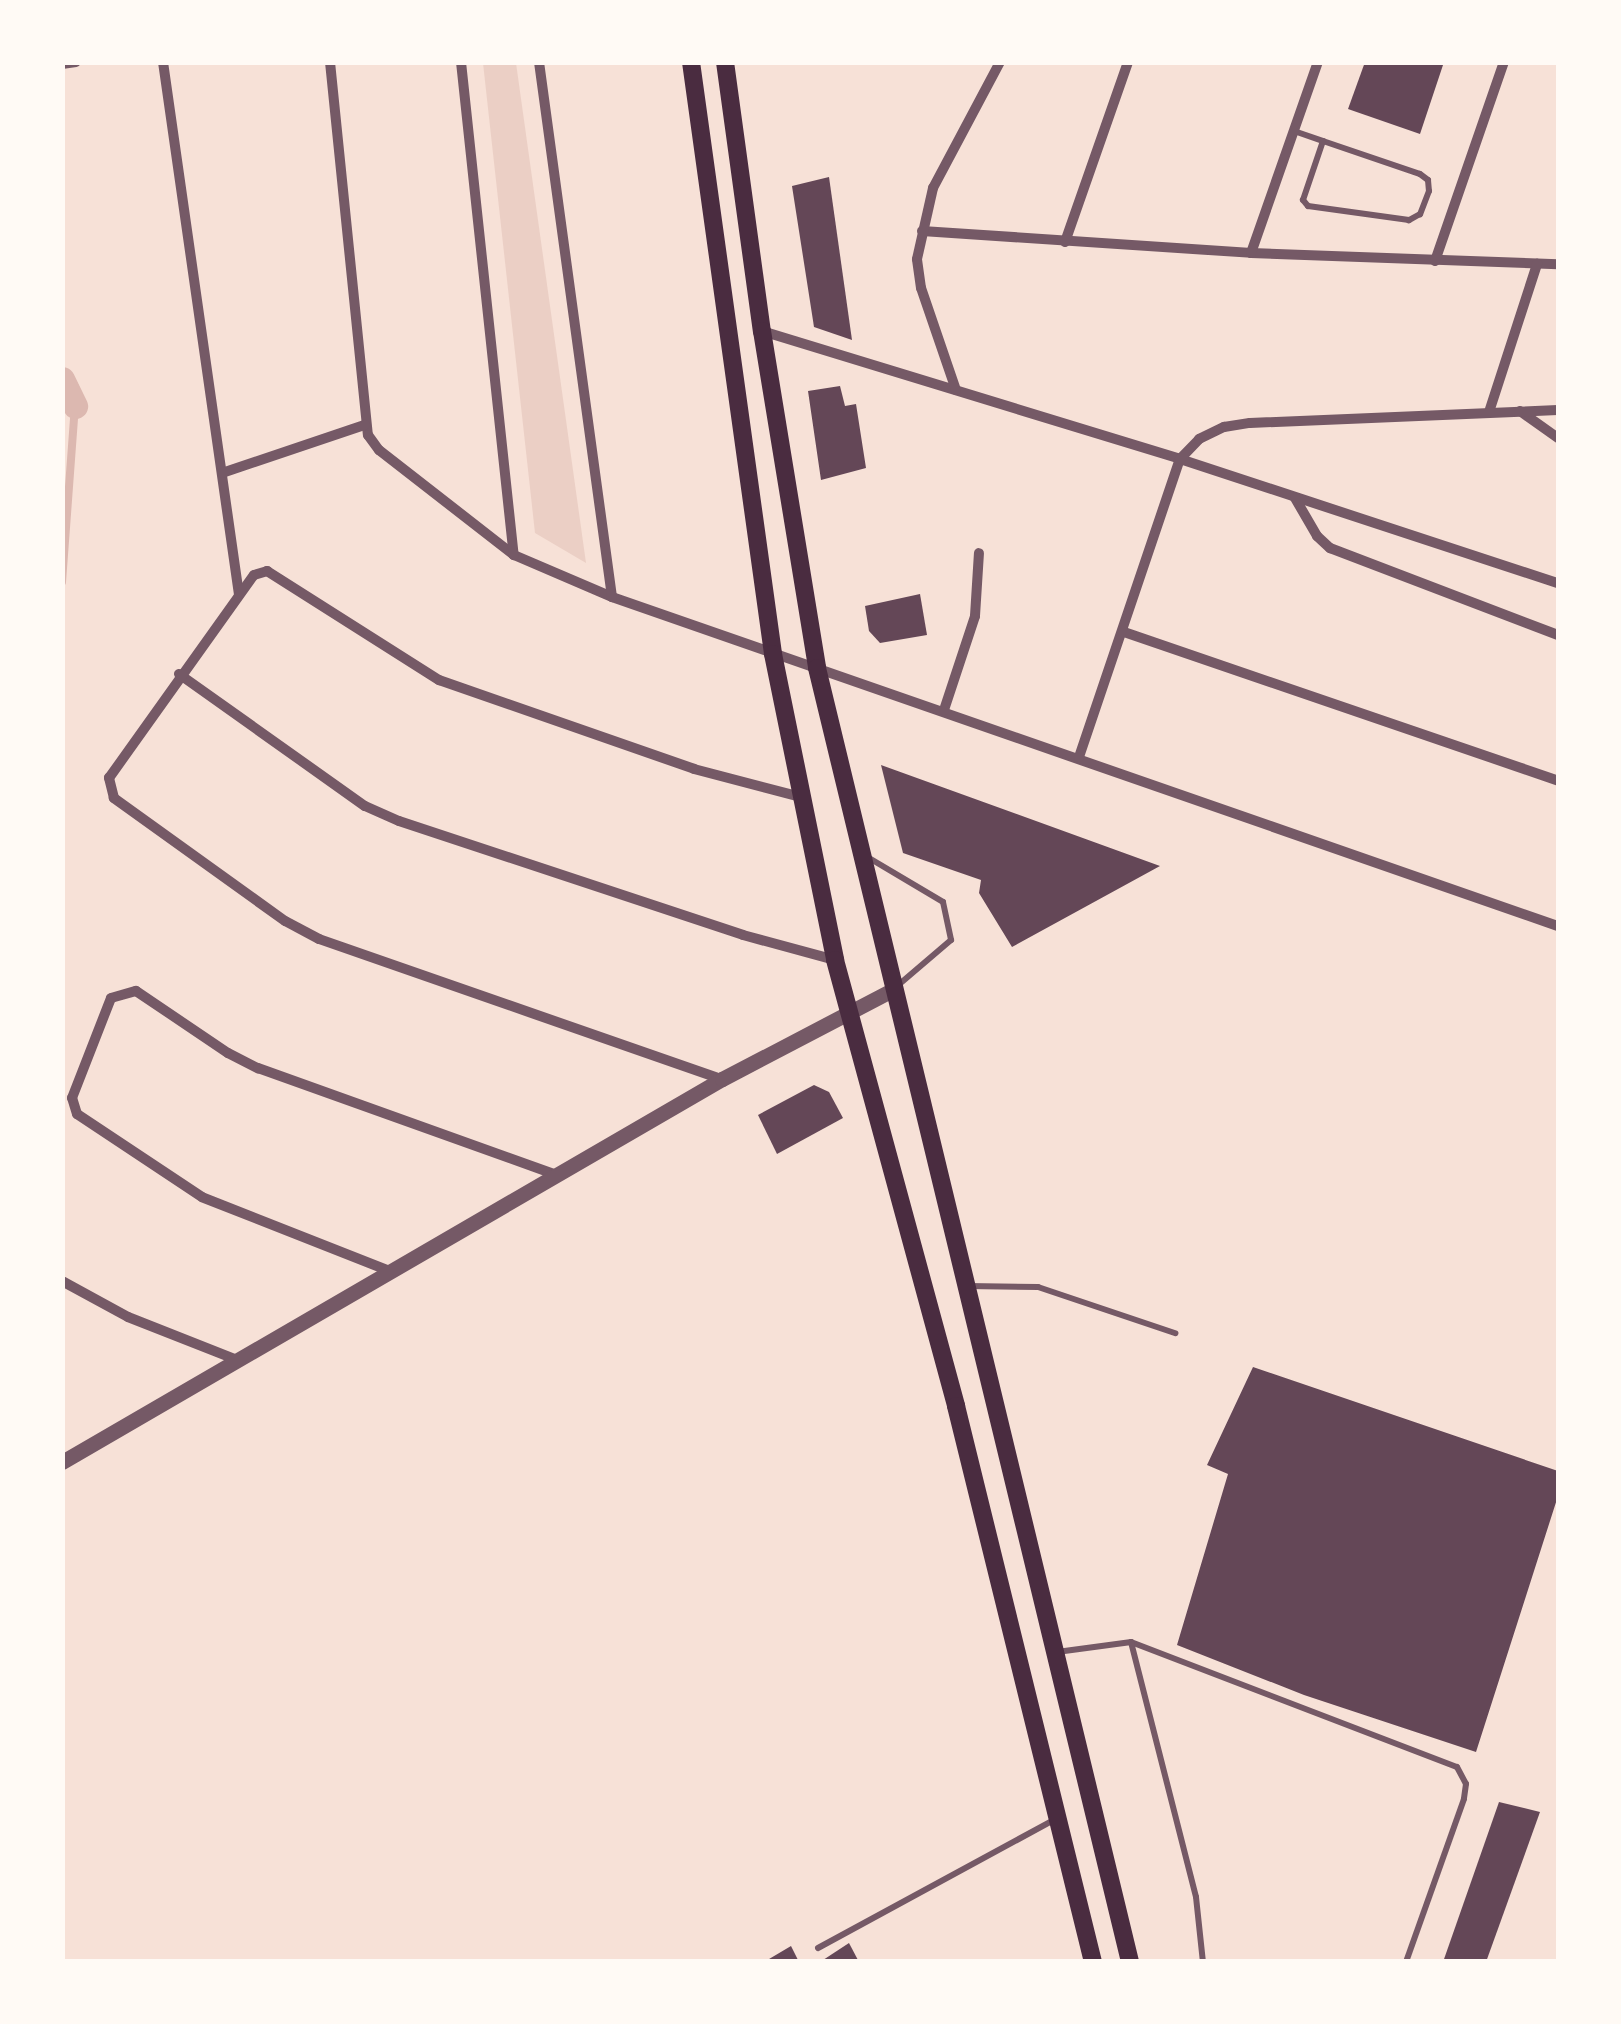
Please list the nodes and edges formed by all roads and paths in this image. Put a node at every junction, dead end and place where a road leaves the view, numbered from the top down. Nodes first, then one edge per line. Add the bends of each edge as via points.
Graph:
1 (76, 62) edge
2 (163, 62) edge
3 (330, 62) edge
4 (461, 62) edge
5 (539, 62) edge
6 (692, 62) edge
7 (724, 62) edge
8 (1000, 62) edge
9 (1128, 62) edge
10 (1318, 62) edge
11 (1504, 62) edge
12 (62, 64) edge
13 (1294, 130) junction
14 (1323, 140) junction
15 (922, 231) junction
16 (1065, 242) junction
17 (1251, 253) junction
18 (1435, 261) junction
19 (1536, 264) junction
20 (1558, 264) edge
21 (762, 331) junction
22 (956, 390) junction
23 (1558, 410) edge
24 (1520, 411) junction
25 (1489, 412) junction
26 (366, 425) junction
27 (1558, 438) edge
28 (1180, 459) junction
29 (783, 461) junction
30 (748, 466) junction
31 (222, 473) junction
32 (1295, 498) junction
33 (979, 553) dead end
34 (514, 555) junction
35 (1558, 583) edge
36 (240, 595) junction
37 (612, 597) junction
38 (1124, 632) junction
39 (1558, 635) edge
40 (773, 654) junction
41 (818, 668) junction
42 (179, 674) junction
43 (944, 710) junction
44 (1080, 757) junction
45 (1558, 781) edge
46 (801, 797) junction
47 (859, 852) junction
48 (1558, 926) edge
49 (835, 960) junction
50 (894, 989) junction
51 (849, 1012) junction
52 (722, 1079) junction
53 (559, 1175) junction
54 (392, 1273) junction
55 (62, 1281) edge
56 (966, 1286) junction
57 (1175, 1332) dead end
58 (237, 1360) junction
59 (66, 1455) edge
60 (1131, 1642) junction
61 (1055, 1653) junction
62 (1093, 1809) junction
63 (1058, 1818) junction
64 (818, 1948) dead end
65 (1093, 1962) edge
66 (1130, 1962) edge
67 (1204, 1962) edge
68 (1406, 1962) edge

1 - 12 street
2 - 31 street
3 - 26 street
4 - 34 street
5 - 37 street
6 - 30 main road
7 - 21 main road
8 - 15 street via 933,188
9 - 16 street
10 - 13 street
11 - 18 street
13 - 14 lane
13 - 17 street
14 - 14 lane via 1428,180 1420,214 1410,220 1308,206 1303,200
15 - 16 street
15 - 22 street via 920,288
16 - 17 street
17 - 18 street
18 - 19 street
19 - 20 street
19 - 25 street
21 - 22 street
21 - 29 main road
22 - 28 street
23 - 24 street
24 - 25 street
24 - 27 street
25 - 28 street via 1224,426
26 - 31 street
26 - 34 street via 379,450
28 - 32 street
28 - 38 street
29 - 30 main road
29 - 41 main road
30 - 40 main road
31 - 36 street
32 - 35 street
32 - 39 street via 1317,536 1341,554
33 - 43 street via 974,616
34 - 37 street
36 - 42 street
36 - 46 street via 261,572 273,571 439,680 694,769
37 - 40 street
38 - 44 street
38 - 45 street
40 - 41 street
40 - 46 main road
41 - 43 street
41 - 47 main road
42 - 49 street via 366,806 399,821
42 - 52 street via 109,778 114,798 285,922 319,939
43 - 44 street
44 - 48 street
46 - 49 main road
47 - 50 main road
47 - 50 lane via 942,902 950,940
49 - 51 main road
50 - 51 street
50 - 56 main road
51 - 52 street
51 - 63 main road
52 - 53 street
53 - 54 street
53 - 54 street via 258,1068 136,992 111,998 72,1098 77,1114 179,1185
54 - 58 street
55 - 58 street via 128,1317
56 - 57 lane via 1038,1287
56 - 61 main road
58 - 59 street
60 - 61 lane
60 - 67 lane via 1196,1898
60 - 68 lane via 1458,1767 1464,1799
61 - 62 main road
62 - 63 main road
62 - 66 main road
63 - 64 lane
63 - 65 main road

